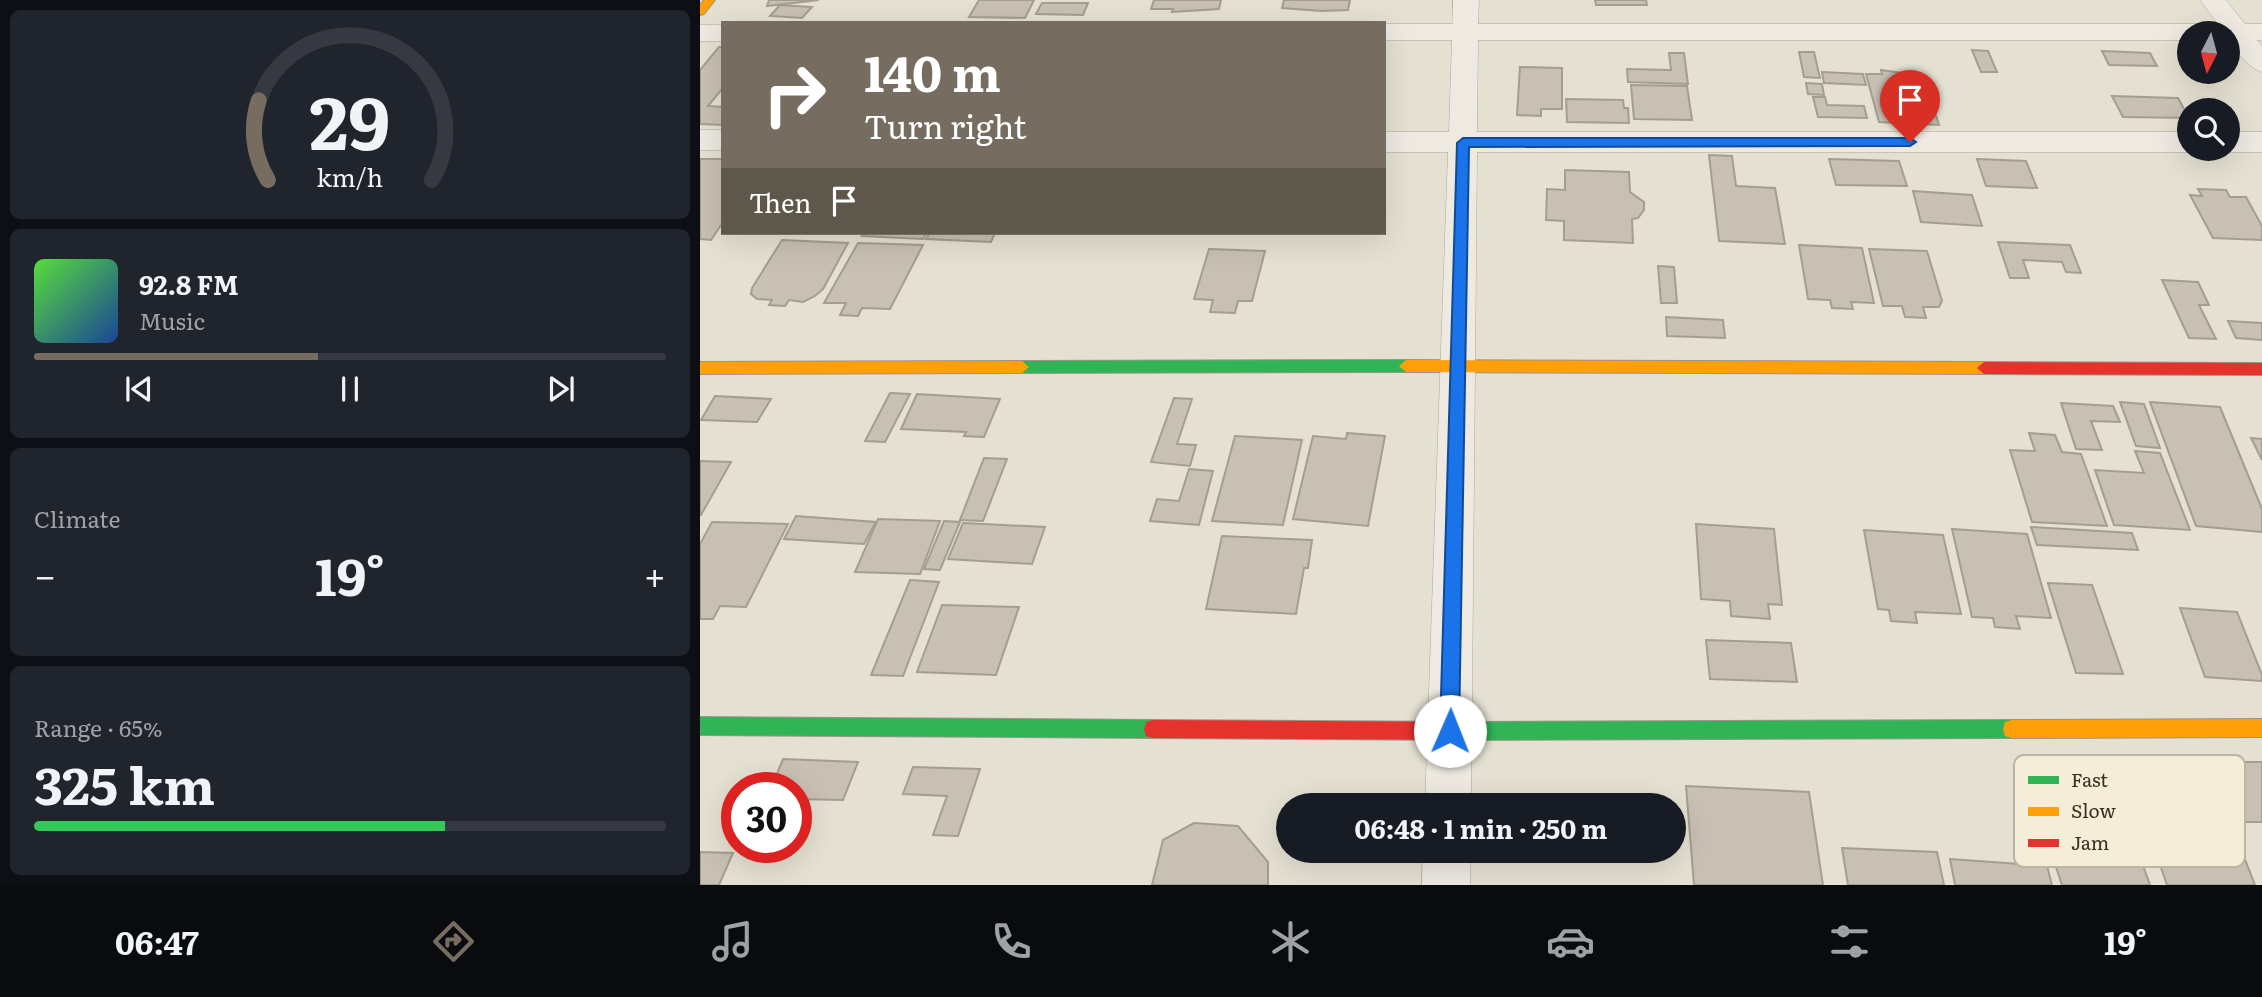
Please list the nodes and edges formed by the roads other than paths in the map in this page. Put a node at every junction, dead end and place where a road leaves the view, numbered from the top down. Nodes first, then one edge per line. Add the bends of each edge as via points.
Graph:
1 (710, 0) edge
2 (2213, 0) edge
3 (700, 12) edge
4 (1466, 16) edge
5 (1386, 32) edge
6 (2250, 32) edge
7 (700, 33) edge
8 (721, 33) edge
9 (2262, 64) edge
10 (700, 140) edge
11 (721, 140) edge
12 (1386, 142) edge
13 (2177, 142) edge
14 (2240, 142) edge
15 (2262, 142) edge
16 (1463, 143) junction
17 (1458, 366) junction
18 (700, 368) edge
19 (2262, 369) edge
20 (700, 726) edge
21 (2262, 728) edge
22 (1450, 731) junction
23 (1448, 793) edge
24 (1447, 863) edge
25 (1446, 885) edge

1 - 3 street
2 - 6 street
4 - 5 street
4 - 6 street
4 - 16 street
6 - 9 street
7 - 8 street
10 - 11 street
12 - 16 street
13 - 16 street
14 - 15 street
16 - 17 street
17 - 18 street
17 - 19 street
17 - 22 street
20 - 22 street
21 - 22 street
22 - 23 street
24 - 25 street

